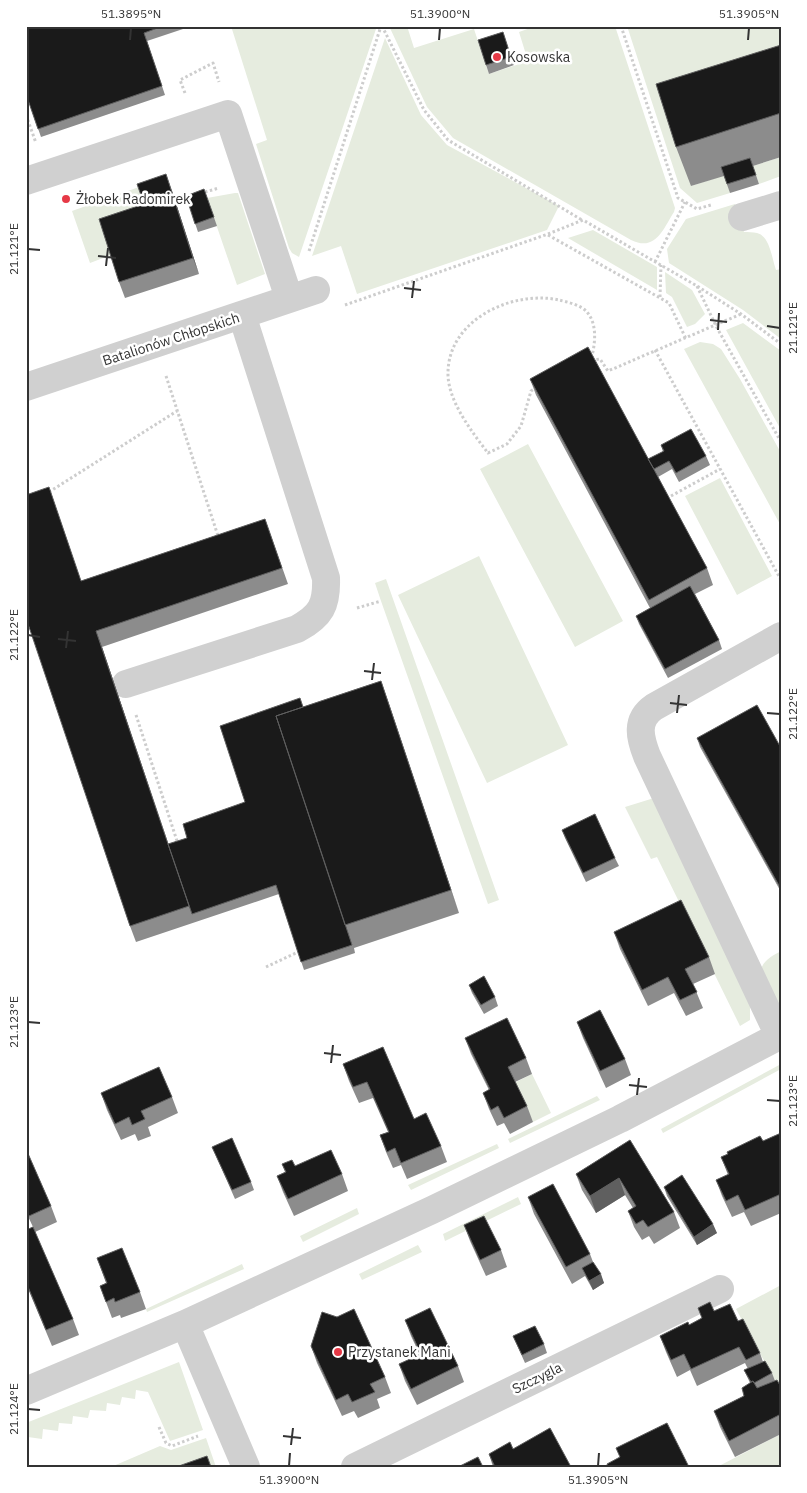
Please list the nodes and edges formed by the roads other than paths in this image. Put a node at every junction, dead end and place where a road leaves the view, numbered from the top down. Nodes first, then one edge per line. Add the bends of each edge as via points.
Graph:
1 (26, 181) edge
2 (781, 205) edge
3 (742, 217) dead end
4 (316, 290) dead end
5 (290, 298) junction
6 (242, 315) junction
7 (26, 387) edge
8 (781, 636) edge
9 (126, 684) road end
10 (780, 1036) edge
11 (720, 1289) dead end
12 (185, 1324) junction
13 (26, 1391) edge
14 (246, 1467) edge
15 (355, 1467) edge

1 - 5 street via 228,114
2 - 3 street
4 - 5 street, Batalionów Chłopskich
5 - 6 street, Batalionów Chłopskich
6 - 7 street, Batalionów Chłopskich
6 - 9 street via 326,578 323,606 317,616 297,628
8 - 10 street via 654,707 648,711 640,729 640,740
10 - 12 street via 432,1210
11 - 15 street, Szczygla
12 - 13 street
12 - 14 street

